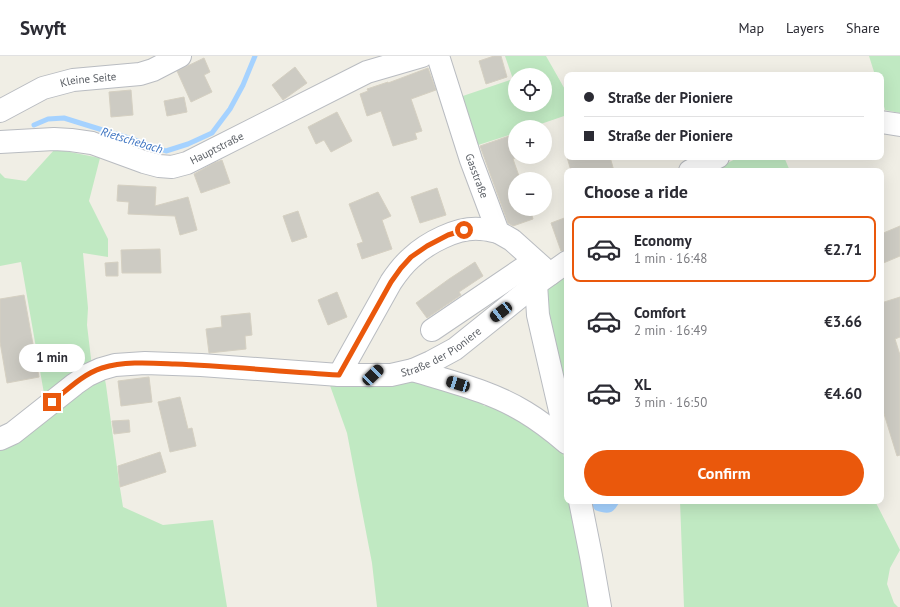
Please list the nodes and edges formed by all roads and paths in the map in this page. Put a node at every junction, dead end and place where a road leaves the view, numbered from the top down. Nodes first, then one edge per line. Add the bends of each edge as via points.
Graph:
1 (180, 56) edge
2 (422, 56) edge
3 (438, 56) edge
4 (0, 112) edge
5 (884, 122) edge
6 (900, 125) edge
7 (0, 142) edge
8 (712, 160) edge
9 (696, 168) edge
10 (498, 232) junction
11 (547, 270) edge
12 (432, 330) dead end
13 (413, 370) junction
14 (339, 375) junction
15 (564, 429) edge
16 (0, 439) edge
17 (564, 440) edge
18 (581, 504) edge
19 (600, 607) edge

1 - 4 street, Kleine Seite via 140,74 73,80 43,88
2 - 7 street, Hauptstraße via 367,72 187,162 172,167 144,162 92,143 54,139
3 - 10 street, Gasstraße via 471,160
5 - 6 street
8 - 9 street
10 - 11 street via 512,240
10 - 14 street via 464,230 448,235 411,257 391,282
11 - 12 street
11 - 13 street, Straße der Pioniere via 455,349
11 - 15 street via 538,315
13 - 14 street, Straße der Pioniere via 391,375 381,368
13 - 17 street via 501,399 526,412
14 - 16 street, Straße der Pioniere via 202,365 115,365 101,368 88,375 13,433
18 - 19 street

